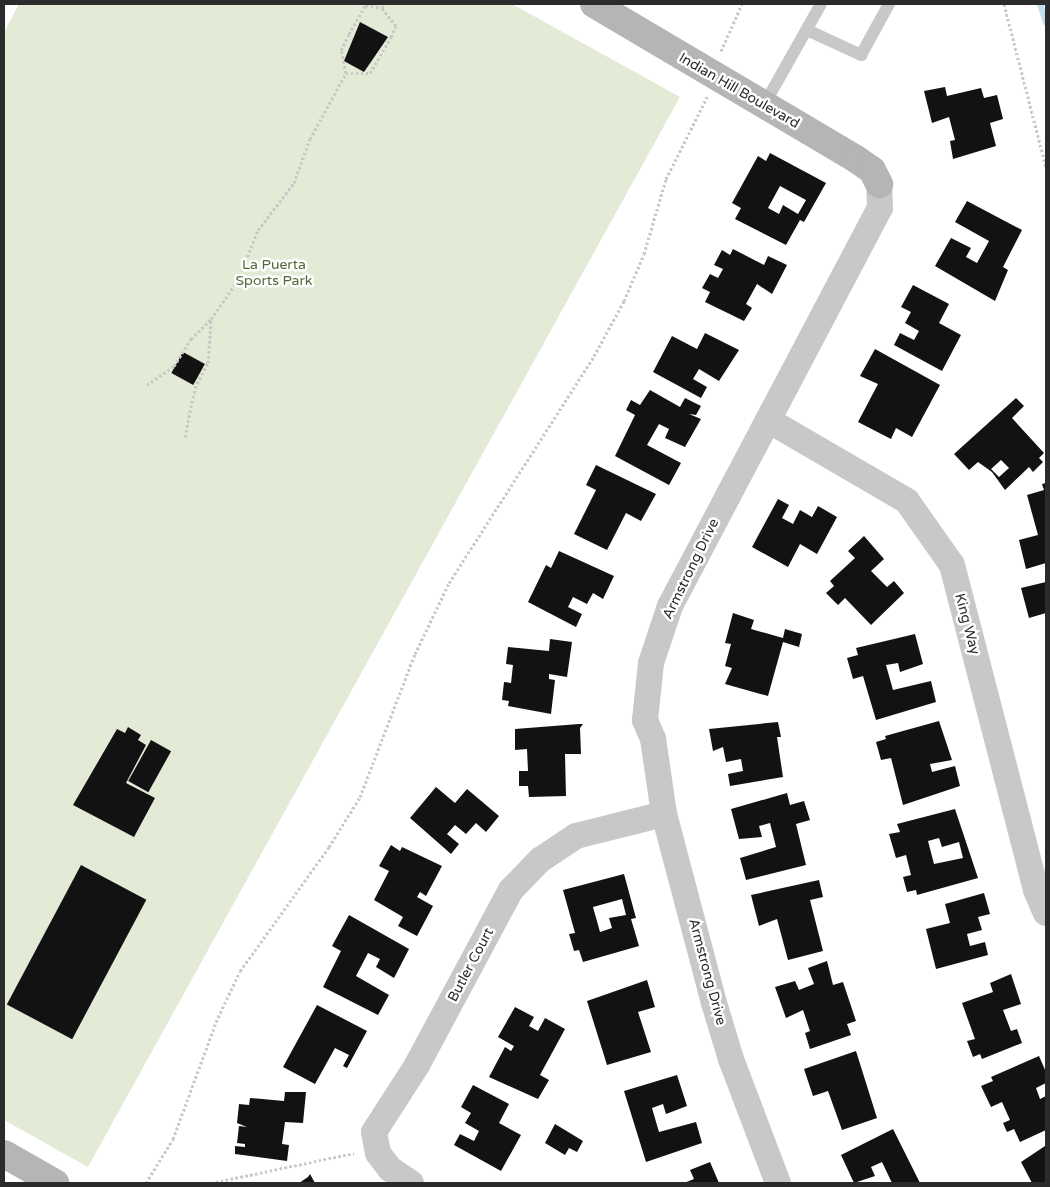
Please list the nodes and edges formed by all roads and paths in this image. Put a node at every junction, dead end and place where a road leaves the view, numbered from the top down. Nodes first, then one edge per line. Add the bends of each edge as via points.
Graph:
1 (594, 4) edge
2 (742, 4) edge
3 (821, 4) edge
4 (889, 4) edge
5 (1004, 4) edge
6 (383, 6) edge
7 (807, 30) junction
8 (346, 74) junction
9 (716, 76) junction
10 (764, 105) junction
11 (1046, 167) edge
12 (879, 184) joint
13 (211, 319) junction
14 (147, 385) dead end
15 (768, 420) junction
16 (185, 437) dead end
17 (664, 814) junction
18 (1046, 913) edge
19 (378, 1153) junction
20 (4, 1154) edge
21 (55, 1183) edge
22 (146, 1183) edge
23 (211, 1183) edge
24 (411, 1183) edge
25 (778, 1183) edge

1 - 9 street, Indian Hill Boulevard
2 - 9 path via 723,44
3 - 7 lane
4 - 7 lane via 861,55
5 - 11 path
6 - 8 path via 366,5 349,34 341,50
6 - 8 path via 396,26 391,37 370,73
7 - 10 lane
8 - 13 path via 310,139 294,182 264,217 238,280
9 - 10 street, Indian Hill Boulevard
9 - 22 path via 666,179 644,254 624,301 594,356 449,583 415,654 360,797 329,847 240,970 216,1022 173,1139
10 - 12 street, Indian Hill Boulevard via 872,170
12 - 15 street, Armstrong Drive via 880,208
13 - 14 path via 190,339 174,366
13 - 16 path via 208,363 195,388
15 - 17 street, Armstrong Drive via 670,606 651,663 645,720 653,739
15 - 18 street, King Way via 907,502 952,566 1036,890
17 - 19 street, Butler Court via 576,836 540,860 510,890 417,1065 374,1132
17 - 25 street, Armstrong Drive via 731,1059
19 - 23 path via 343,1153
19 - 24 street via 390,1169
20 - 21 street

